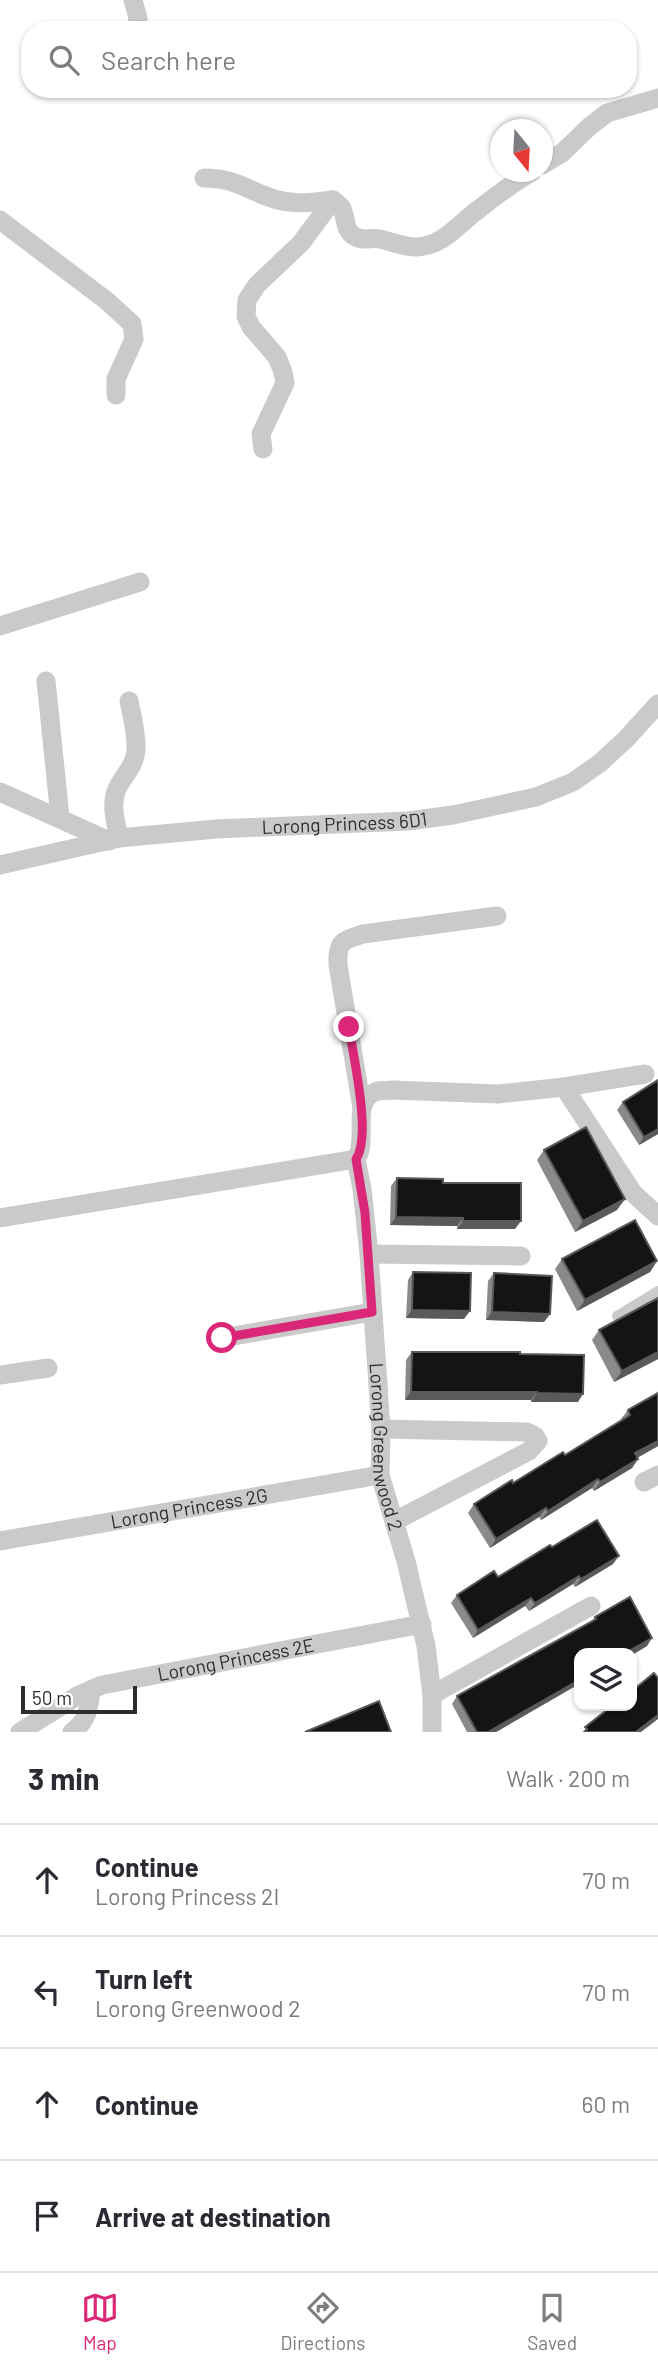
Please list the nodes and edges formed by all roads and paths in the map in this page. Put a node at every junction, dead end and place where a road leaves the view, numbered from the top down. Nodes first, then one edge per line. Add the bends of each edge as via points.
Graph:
1 (133, 0) edge
2 (138, 21) edge
3 (658, 98) edge
4 (553, 158) edge
5 (204, 178) dead end
6 (518, 182) edge
7 (333, 200) junction
8 (0, 220) edge
9 (116, 395) dead end
10 (262, 450) dead end
11 (140, 583) dead end
12 (0, 626) edge
13 (46, 681) dead end
14 (130, 701) dead end
15 (658, 704) edge
16 (0, 792) edge
17 (60, 817) junction
18 (114, 839) junction
19 (0, 865) edge
20 (497, 916) dead end
21 (645, 1074) dead end
22 (564, 1087) junction
23 (362, 1108) junction
24 (356, 1159) junction
25 (658, 1216) edge
26 (0, 1218) edge
27 (369, 1254) junction
28 (521, 1256) dead end
29 (658, 1291) edge
30 (372, 1312) junction
31 (617, 1316) dead end
32 (222, 1338) dead end
33 (48, 1368) dead end
34 (0, 1375) edge
35 (381, 1429) junction
36 (380, 1475) junction
37 (395, 1521) junction
38 (0, 1541) edge
39 (591, 1606) dead end
40 (422, 1624) junction
41 (90, 1690) junction
42 (432, 1695) junction
43 (20, 1732) edge
44 (72, 1732) edge
45 (432, 1732) edge

1 - 2 street
3 - 4 street via 607,114
5 - 7 street via 222,178 280,201
6 - 7 street via 449,236 415,247 356,238 342,208
7 - 10 street via 301,243 247,300 251,327 277,357 285,383 261,434
8 - 9 street via 132,324 134,339 116,379
11 - 12 street
13 - 17 street
14 - 18 street via 136,750 114,798
15 - 18 street, Lorong Princess 6D1 via 600,762 573,782 536,797 408,821 216,829
16 - 17 street
17 - 18 street
18 - 19 street, Lorong Princess 6D1
20 - 23 street via 363,934 343,941 337,949
21 - 22 street
22 - 23 street via 498,1094 383,1091 366,1098
22 - 25 street via 633,1193
23 - 24 street via 361,1152
24 - 26 street
24 - 27 street, Lorong Greenwood 2
27 - 28 street
27 - 30 street, Lorong Greenwood 2
29 - 31 lane
30 - 32 street
30 - 35 street, Lorong Greenwood 2
33 - 34 street
35 - 36 street, Lorong Greenwood 2
35 - 37 street via 527,1432 538,1441 529,1451
36 - 37 street, Lorong Greenwood 2
36 - 38 street, Lorong Princess 2G
37 - 40 street, Lorong Greenwood 2
39 - 42 street
40 - 41 street, Lorong Princess 2E
40 - 42 street, Lorong Greenwood 2
41 - 43 street, Lorong Princess 2E
41 - 44 street via 88,1714
42 - 45 street, Lorong Greenwood 2

